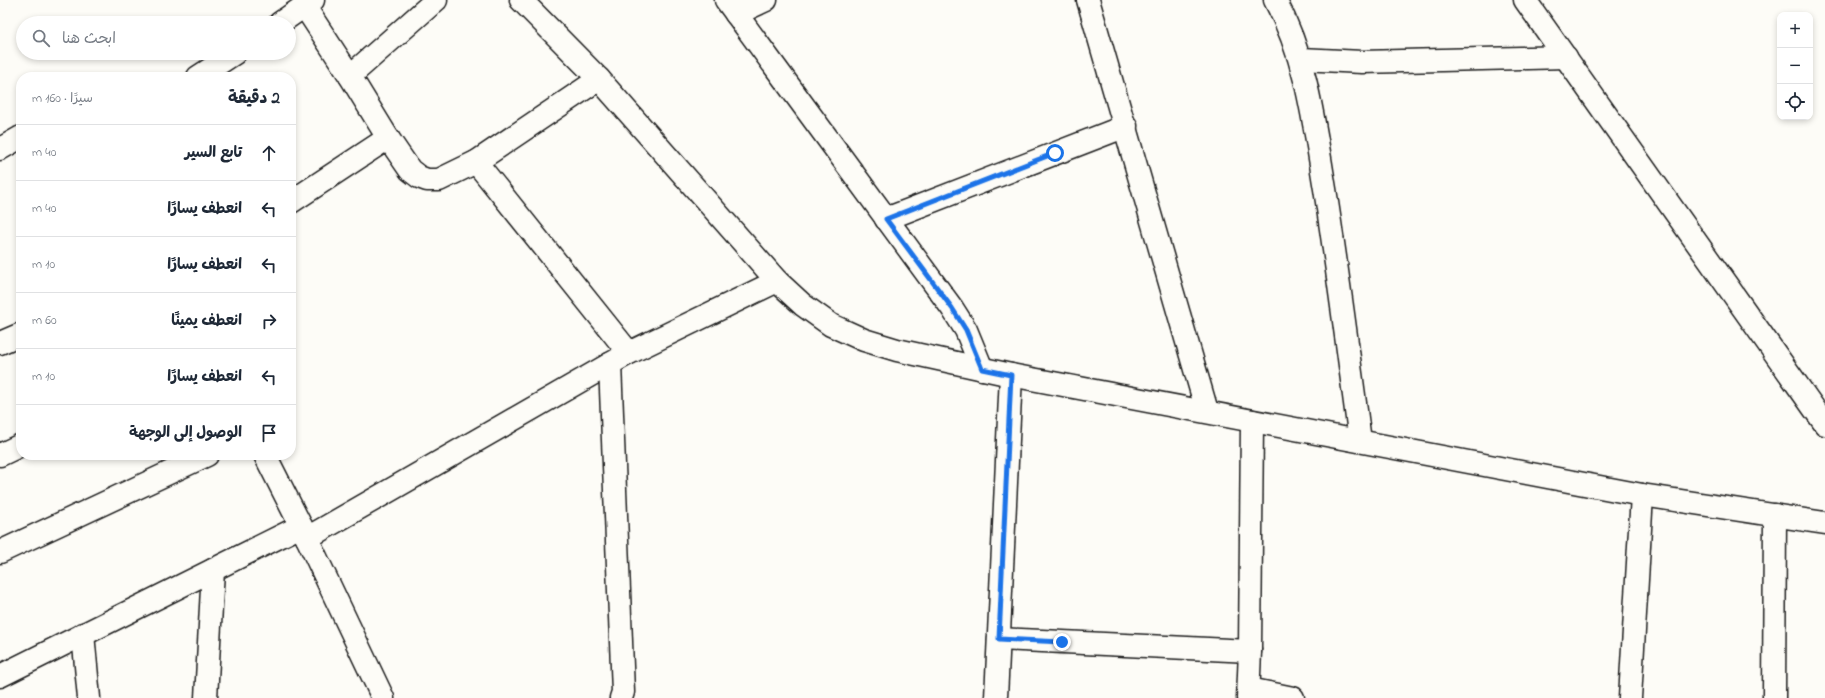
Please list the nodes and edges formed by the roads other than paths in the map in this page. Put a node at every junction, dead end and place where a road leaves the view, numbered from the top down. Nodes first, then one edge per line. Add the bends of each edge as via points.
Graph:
1 (436, 0) edge
2 (521, 0) edge
3 (766, 0) edge
4 (1088, 0) edge
5 (1275, 0) edge
6 (1525, 0) edge
7 (309, 3) edge
8 (731, 7) edge
9 (290, 16) edge
10 (1566, 57) junction
11 (1300, 59) junction
12 (224, 60) edge
13 (206, 72) edge
14 (350, 76) junction
15 (599, 79) junction
16 (1126, 126) junction
17 (388, 138) junction
18 (16, 140) edge
19 (0, 149) edge
20 (476, 162) junction
21 (296, 199) edge
22 (886, 219) junction
23 (777, 281) junction
24 (16, 336) edge
25 (0, 343) edge
26 (629, 353) junction
27 (610, 364) junction
28 (982, 369) junction
29 (1011, 375) junction
30 (1207, 411) junction
31 (1252, 421) junction
32 (1825, 424) edge
33 (1360, 441) junction
34 (16, 447) edge
35 (0, 455) edge
36 (196, 460) edge
37 (268, 460) edge
38 (1642, 494) junction
39 (1775, 514) junction
40 (1825, 523) edge
41 (304, 532) junction
42 (0, 552) edge
43 (213, 570) junction
44 (83, 634) junction
45 (999, 639) junction
46 (1250, 651) junction
47 (0, 676) edge
48 (1248, 693) edge
49 (89, 698) edge
50 (206, 698) edge
51 (383, 698) edge
52 (621, 698) edge
53 (996, 698) edge
54 (1293, 698) edge
55 (1630, 698) edge
56 (1774, 698) edge

1 - 14 street
2 - 15 street
3 - 8 street
4 - 16 street
5 - 11 street
6 - 10 street
7 - 9 street
7 - 14 street
8 - 22 street
10 - 11 street via 1362,62
10 - 32 street
11 - 33 street via 1337,267
12 - 13 street
14 - 17 street
15 - 20 street
15 - 23 street
16 - 22 street
16 - 30 street
17 - 20 street via 410,170 427,180 439,180
17 - 21 street
18 - 19 street
20 - 26 street
22 - 28 street via 952,308 966,330
23 - 26 street
23 - 28 street via 802,305 832,325 864,340
24 - 25 street
26 - 27 street
27 - 41 street
27 - 52 street via 623,692
28 - 29 street
29 - 30 street
29 - 45 street
30 - 31 street
31 - 33 street
31 - 46 street
33 - 38 street
34 - 35 street
36 - 42 street
37 - 41 street
38 - 39 street
38 - 55 street
39 - 40 street
39 - 56 street
41 - 43 street
41 - 51 street
43 - 44 street
43 - 50 street
44 - 47 street
44 - 49 street
45 - 46 street
45 - 53 street
46 - 48 street
48 - 54 street

